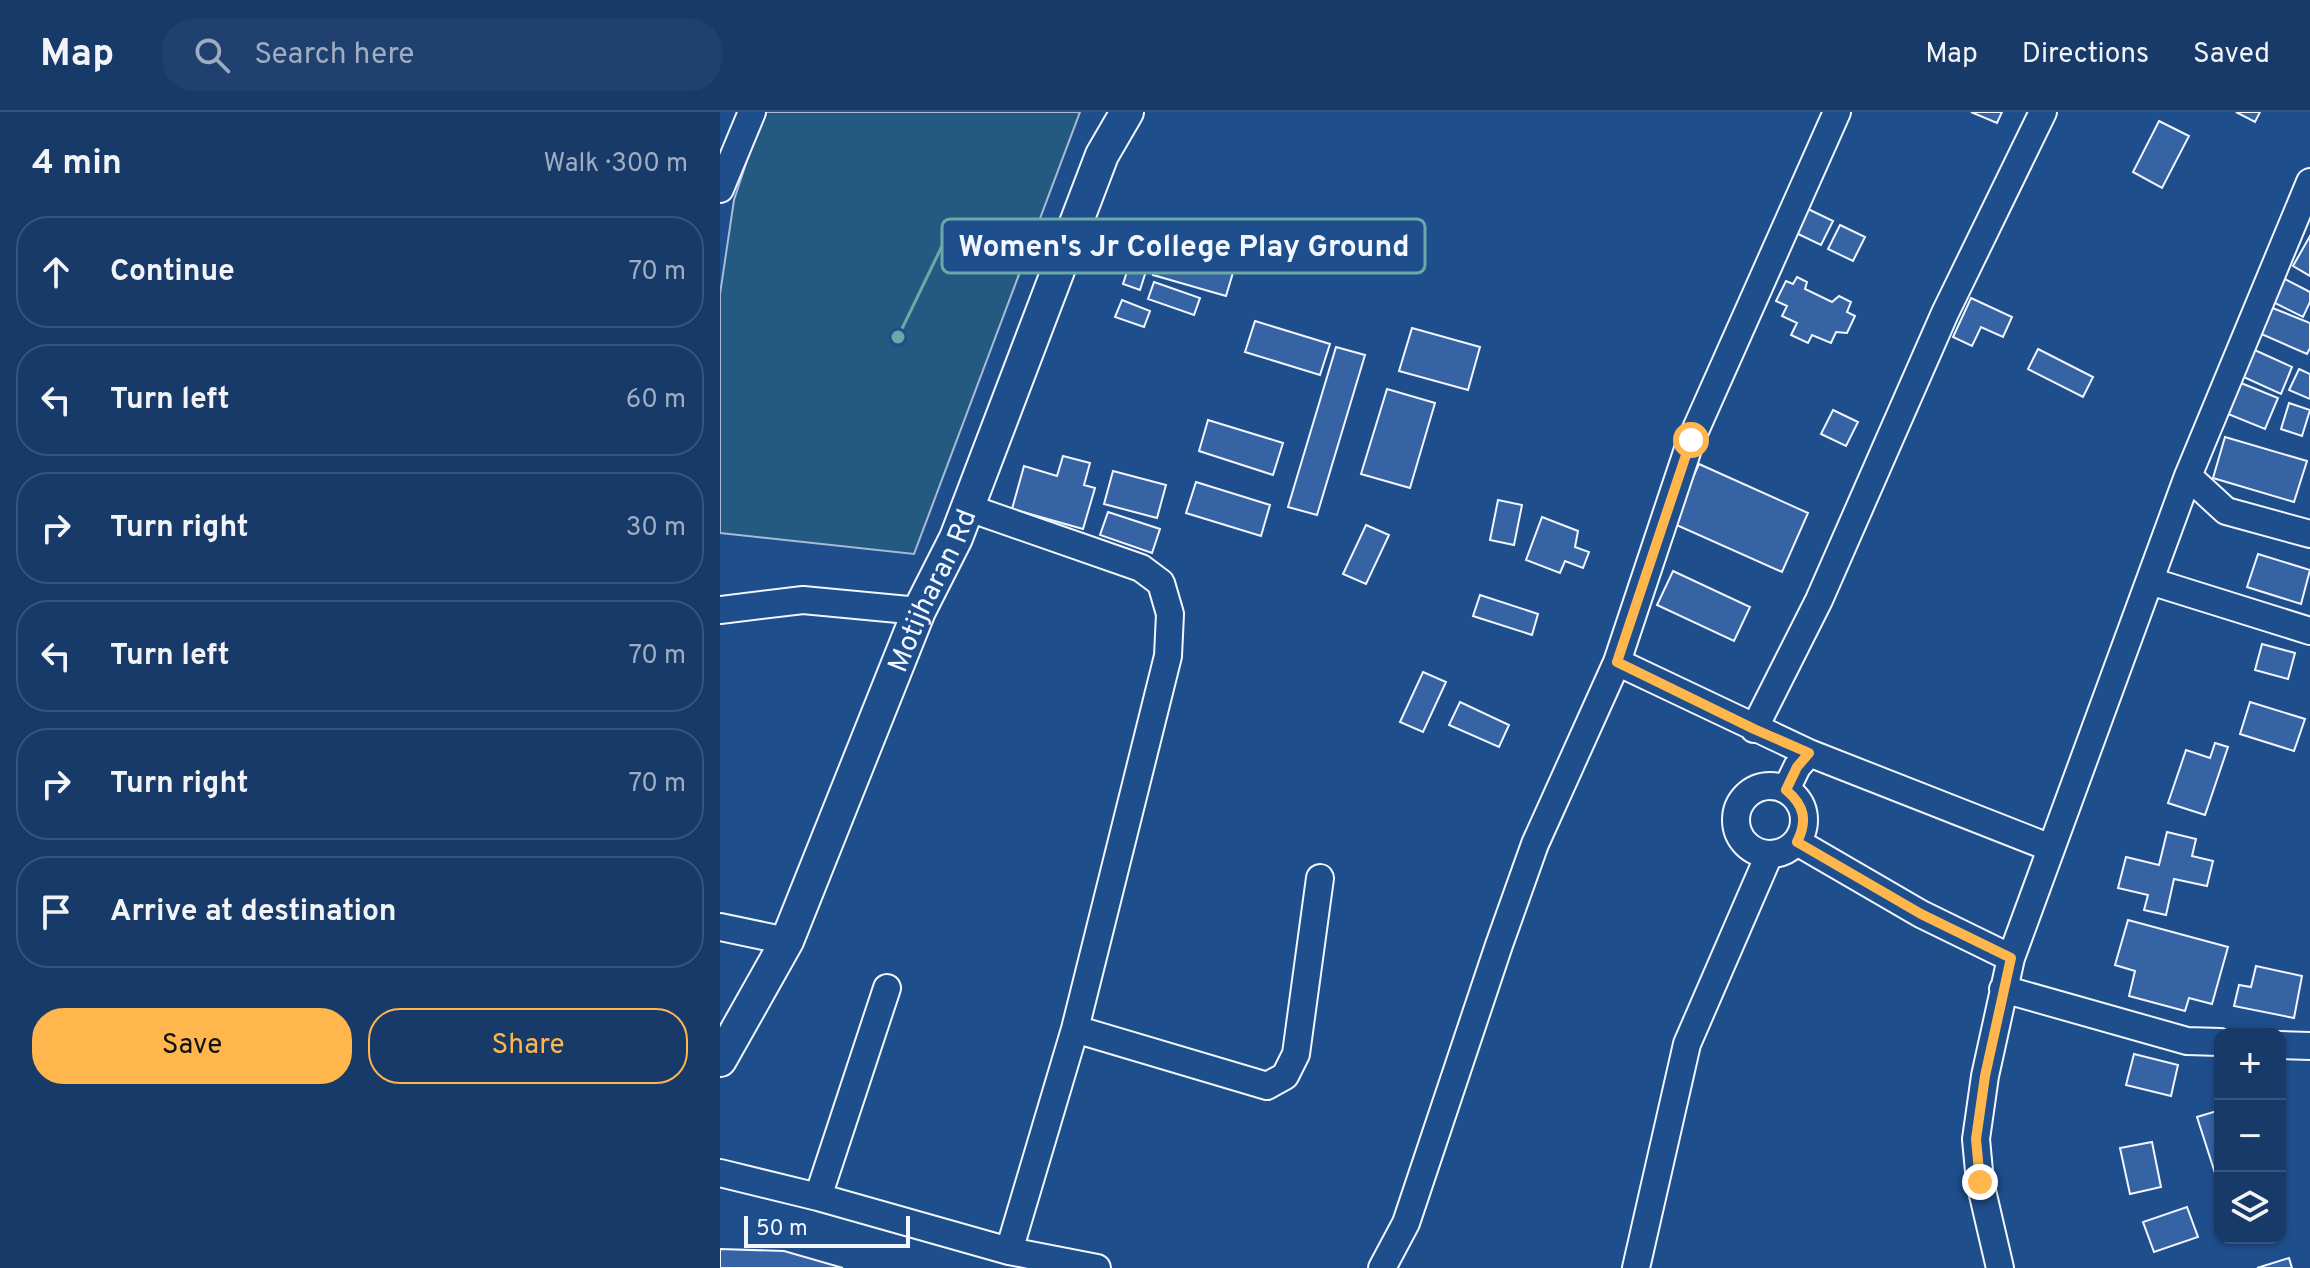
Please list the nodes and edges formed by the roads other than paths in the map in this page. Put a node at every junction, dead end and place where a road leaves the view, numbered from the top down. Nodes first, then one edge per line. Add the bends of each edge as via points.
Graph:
1 (752, 112) edge
2 (1127, 112) edge
3 (1837, 112) edge
4 (2043, 112) edge
5 (2310, 182) edge
6 (720, 189) edge
7 (2188, 476) junction
8 (966, 507) junction
9 (2310, 534) edge
10 (2150, 581) junction
11 (720, 610) edge
12 (919, 611) junction
13 (2310, 631) edge
14 (1617, 662) junction
15 (1754, 729) junction
16 (1809, 753) junction
17 (1786, 790) junction
18 (1797, 842) junction
19 (2051, 848) junction
20 (1769, 855) junction
21 (1320, 878) dead end
22 (720, 927) edge
23 (787, 941) junction
24 (2011, 958) junction
25 (887, 988) dead end
26 (2003, 989) junction
27 (1075, 1029) junction
28 (2214, 1042) edge
29 (2286, 1045) edge
30 (2310, 1046) edge
31 (720, 1060) edge
32 (720, 1173) edge
33 (818, 1197) junction
34 (1009, 1251) junction
35 (1097, 1268) edge
36 (1382, 1268) edge
37 (1636, 1268) edge
38 (2000, 1268) edge

1 - 6 street
2 - 8 main road, Motijharan Rd via 1102,155
3 - 14 street via 1691,440
4 - 15 street via 1945,313 1819,600
5 - 7 street
7 - 9 street via 2226,511
7 - 10 street
8 - 12 main road, Motijharan Rd
8 - 27 street via 1141,568 1161,583 1170,614 1168,656
10 - 13 street
10 - 19 street
11 - 12 street via 803,600
12 - 23 main road, Motijharan Rd
14 - 15 street
14 - 36 street via 1535,844 1406,1223
15 - 16 street
16 - 17 street
16 - 19 street
17 - 18 street via 1804,813
17 - 20 street via 1769,786 1752,791 1740,803 1740,837 1752,850
18 - 20 street
18 - 24 street via 1921,914
19 - 24 street
20 - 37 street via 1687,1044
21 - 27 street via 1296,1054 1285,1076 1267,1086
22 - 23 street
23 - 31 main road, Motijharan Rd
24 - 26 street
25 - 33 street
26 - 28 street via 2187,1041
26 - 38 street via 1976,1139
27 - 34 street
29 - 30 street
32 - 33 street
33 - 34 street
34 - 35 street

